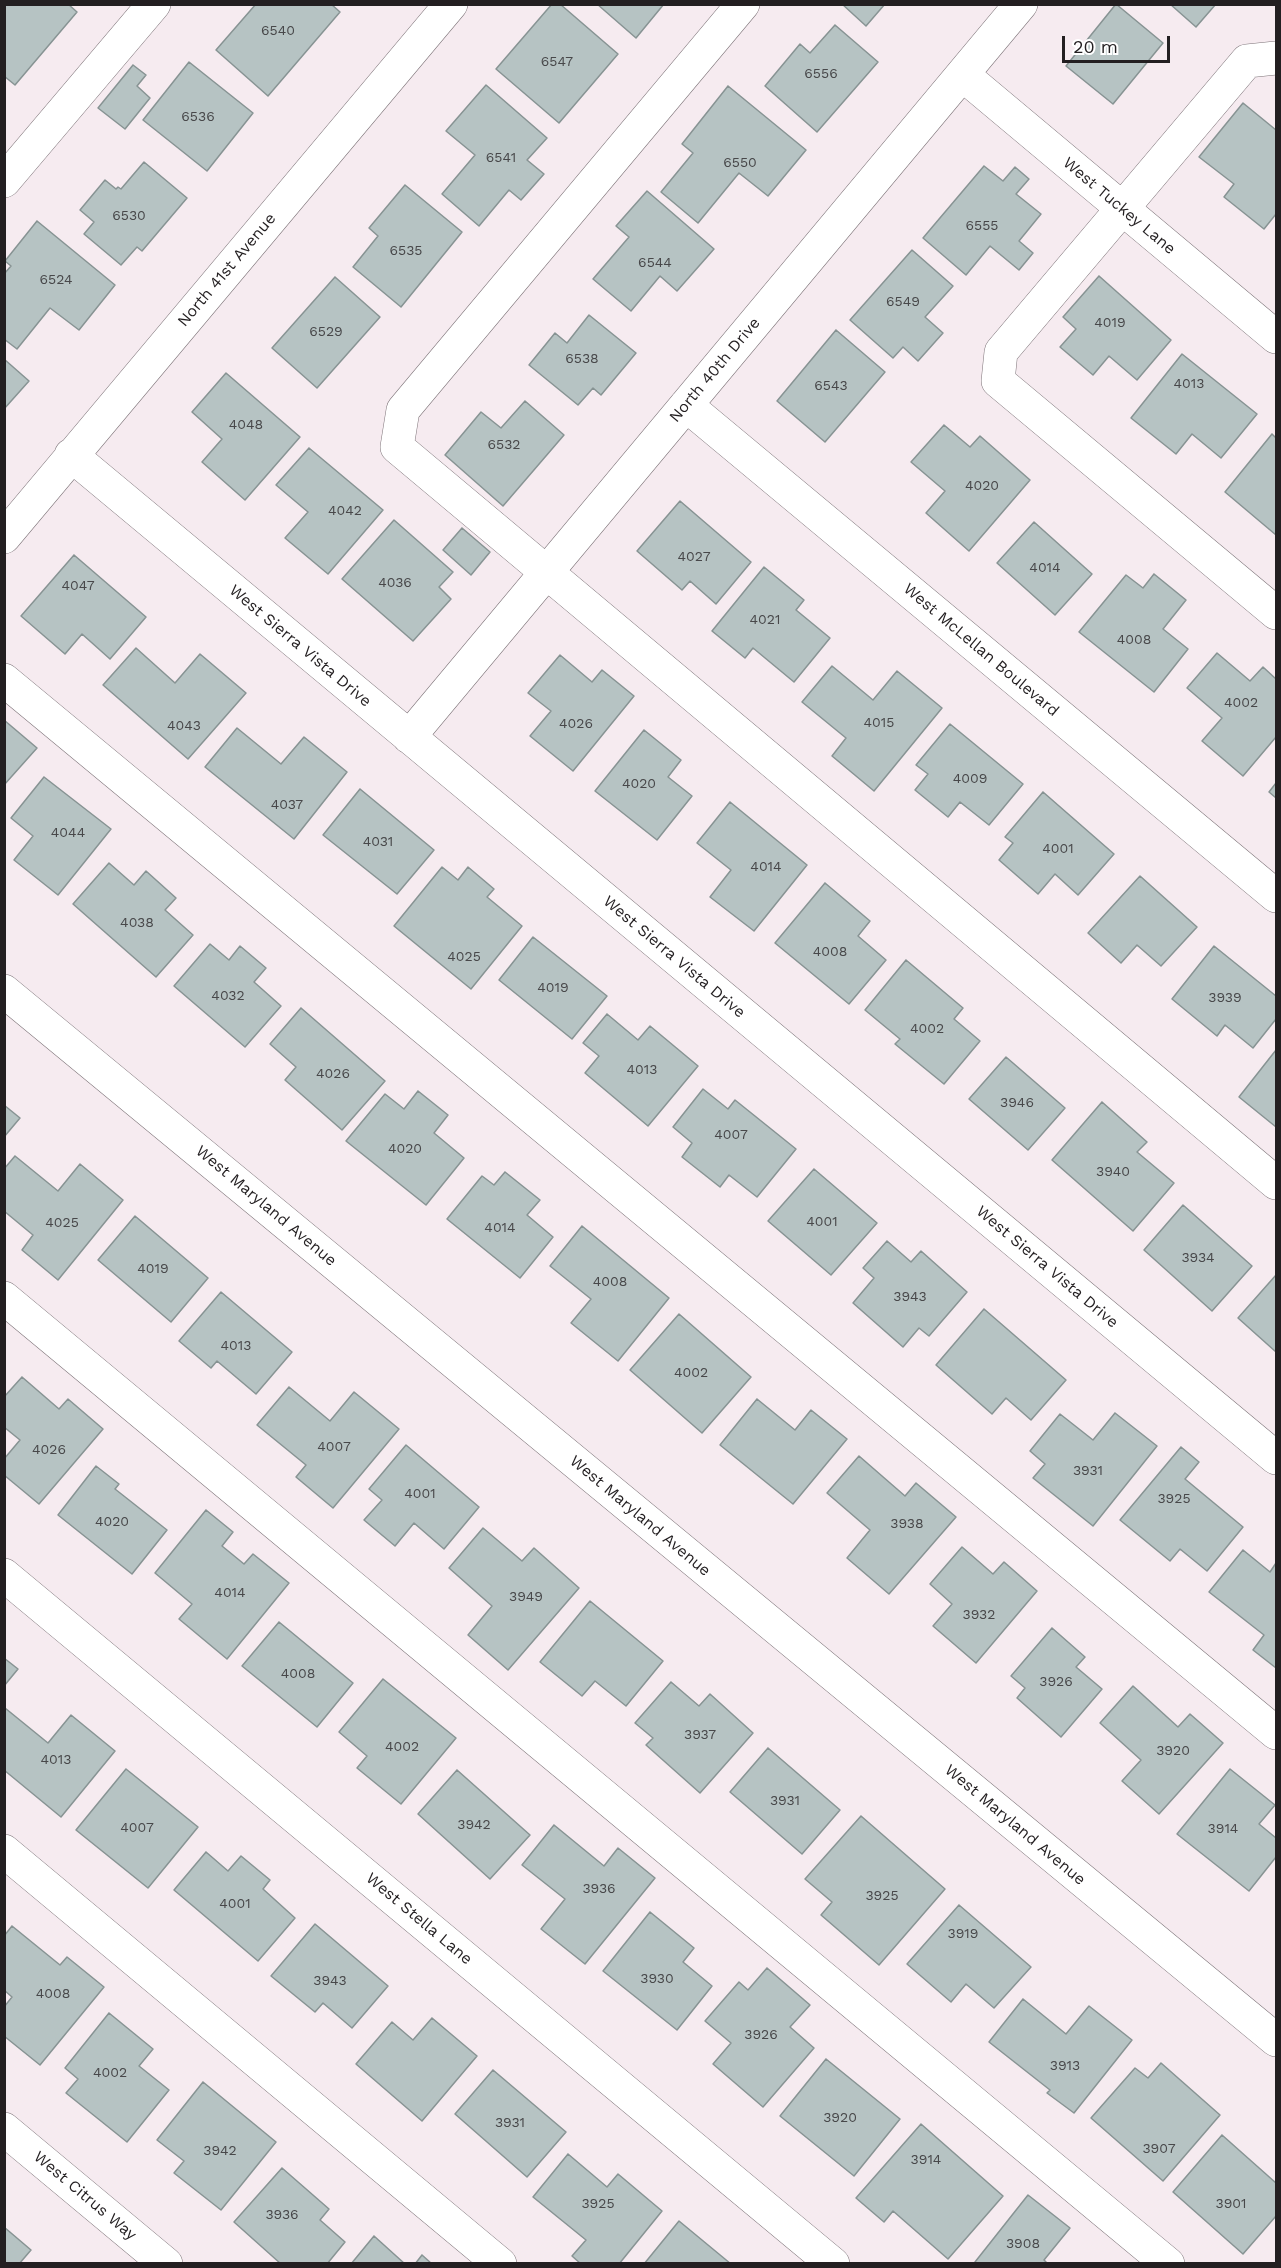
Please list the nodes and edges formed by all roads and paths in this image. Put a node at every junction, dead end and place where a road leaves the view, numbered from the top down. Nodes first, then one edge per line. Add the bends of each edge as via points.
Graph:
1 (154, 4) edge
2 (452, 4) edge
3 (743, 4) edge
4 (1021, 4) edge
5 (1276, 58) edge
6 (963, 75) junction
7 (4, 181) edge
8 (1123, 209) junction
9 (1276, 337) edge
10 (686, 405) junction
11 (71, 455) junction
12 (4, 537) edge
13 (546, 572) junction
14 (1276, 613) edge
15 (4, 680) edge
16 (409, 737) junction
17 (1276, 896) edge
18 (4, 991) edge
19 (1276, 1183) edge
20 (4, 1298) edge
21 (1276, 1458) edge
22 (4, 1575) edge
23 (1276, 1733) edge
24 (4, 1851) edge
25 (1276, 2040) edge
26 (4, 2129) edge
27 (166, 2264) edge
28 (500, 2264) edge
29 (833, 2264) edge
30 (1168, 2264) edge

1 - 7 street
2 - 11 street, North 41st Avenue
3 - 13 street via 403,410 397,447
4 - 6 street, North 40th Drive
5 - 8 street via 1247,61
6 - 8 street, West Tuckey Lane
6 - 10 street, North 40th Drive
8 - 9 street, West Tuckey Lane
8 - 14 street via 1001,352 998,381
10 - 13 street, North 40th Drive
10 - 17 street, West McLellan Boulevard
11 - 12 street, North 41st Avenue
11 - 16 street, West Sierra Vista Drive
13 - 16 street, North 40th Drive
13 - 19 street
15 - 23 street
16 - 21 street, West Sierra Vista Drive
18 - 25 street, West Maryland Avenue
20 - 30 street
22 - 29 street, West Stella Lane
24 - 28 street
26 - 27 street, West Citrus Way

